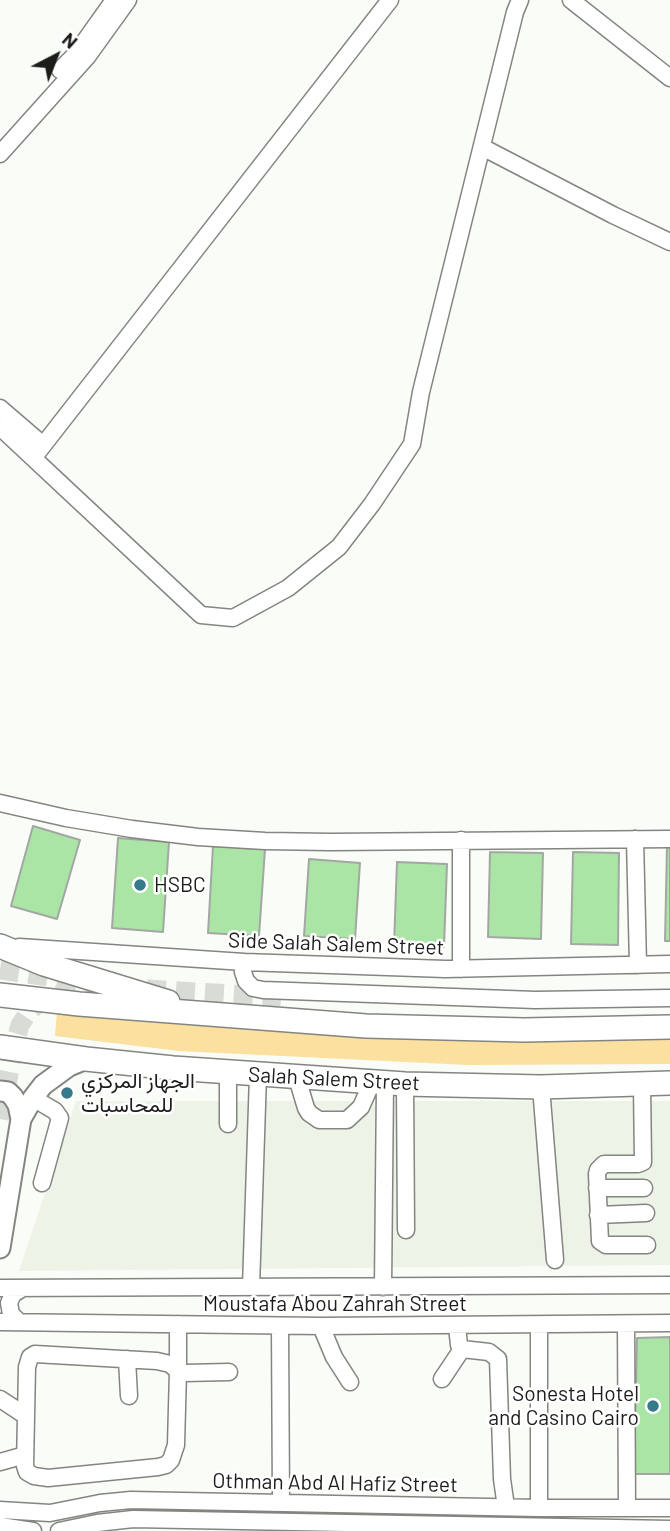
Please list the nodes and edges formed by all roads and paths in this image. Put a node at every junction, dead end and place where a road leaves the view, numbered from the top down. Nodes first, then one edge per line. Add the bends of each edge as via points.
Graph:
1 (114, 0) edge
2 (128, 0) edge
3 (390, 0) edge
4 (520, 0) edge
5 (571, 0) edge
6 (670, 78) edge
7 (0, 137) edge
8 (482, 147) junction
9 (0, 154) edge
10 (670, 242) edge
11 (0, 408) edge
12 (0, 427) edge
13 (38, 451) junction
14 (0, 803) edge
15 (635, 839) junction
16 (670, 839) edge
17 (461, 840) junction
18 (0, 946) edge
19 (244, 962) junction
20 (670, 964) edge
21 (638, 965) junction
22 (461, 969) junction
23 (0, 995) edge
24 (670, 998) edge
25 (208, 1015) junction
26 (670, 1027) edge
27 (0, 1046) edge
28 (86, 1059) junction
29 (228, 1072) junction
30 (258, 1075) junction
31 (297, 1078) junction
32 (387, 1083) junction
33 (670, 1083) edge
34 (642, 1085) junction
35 (541, 1087) junction
36 (0, 1091) edge
37 (33, 1098) junction
38 (21, 1119) junction
39 (228, 1124) dead end
40 (42, 1183) dead end
41 (597, 1188) junction
42 (644, 1188) dead end
43 (262, 1200) dead end
44 (646, 1213) dead end
45 (598, 1214) junction
46 (406, 1230) dead end
47 (648, 1245) dead end
48 (0, 1248) edge
49 (555, 1260) dead end
50 (670, 1285) edge
51 (255, 1287) junction
52 (383, 1287) junction
53 (23, 1288) junction
54 (0, 1289) edge
55 (0, 1322) edge
56 (19, 1322) junction
57 (178, 1324) junction
58 (626, 1324) junction
59 (670, 1324) edge
60 (539, 1325) junction
61 (280, 1326) junction
62 (321, 1326) junction
63 (457, 1326) junction
64 (462, 1349) junction
65 (127, 1359) junction
66 (178, 1371) junction
67 (229, 1372) dead end
68 (442, 1380) dead end
69 (350, 1382) dead end
70 (129, 1396) dead end
71 (0, 1399) edge
72 (26, 1416) junction
73 (25, 1455) junction
74 (0, 1462) edge
75 (281, 1503) junction
76 (506, 1507) junction
77 (538, 1508) junction
78 (627, 1508) junction
79 (670, 1508) edge
80 (0, 1510) edge
81 (0, 1526) edge
82 (97, 1527) edge
83 (538, 1529) edge
84 (670, 1529) edge
85 (33, 1531) edge
86 (59, 1531) edge

1 - 7 street via 75,55
2 - 9 street via 87,57
3 - 13 street
4 - 8 street
5 - 6 street
8 - 10 street
8 - 13 street via 412,444 339,547 288,588 233,618 201,615
11 - 13 street
12 - 13 street
14 - 17 street via 99,824 198,836 298,842
15 - 16 street
15 - 17 street
15 - 21 street
17 - 22 street
18 - 19 street, Side Salah Salem Street
18 - 25 highway
19 - 22 street, Side Salah Salem Street
19 - 24 street via 246,981 263,990 535,1000
20 - 21 street, Side Salah Salem Street
21 - 22 street, Side Salah Salem Street
23 - 25 highway
25 - 26 highway via 458,1030
27 - 28 highway, Salah Salem Street
28 - 29 highway, Salah Salem Street
28 - 37 main road via 55,1074
29 - 30 highway, Salah Salem Street
29 - 39 street
30 - 31 highway, Salah Salem Street
30 - 51 street
31 - 32 highway, Salah Salem Street
31 - 32 street via 306,1108 319,1120 347,1120
32 - 35 highway, Salah Salem Street
32 - 46 street
32 - 52 street
33 - 34 highway, Salah Salem Street
34 - 35 highway, Salah Salem Street
34 - 41 street via 644,1160 600,1167
35 - 49 street
36 - 38 main road via 13,1097
37 - 38 main road
37 - 40 street via 60,1118
38 - 48 main road
41 - 42 street
41 - 45 street
43 - 51 street
44 - 45 street
45 - 47 street via 603,1244
50 - 52 street, Moustafa Abou Zahrah Street
51 - 52 street, Moustafa Abou Zahrah Street
51 - 53 street, Moustafa Abou Zahrah Street
53 - 54 street, Moustafa Abou Zahrah Street
53 - 56 street via 9,1303
55 - 56 street, Moustafa Abou Zahrah Street
56 - 57 street, Moustafa Abou Zahrah Street
57 - 61 street, Moustafa Abou Zahrah Street
57 - 66 street
58 - 59 street, Moustafa Abou Zahrah Street
58 - 60 street, Moustafa Abou Zahrah Street
58 - 78 street
60 - 63 street, Moustafa Abou Zahrah Street
60 - 77 street
61 - 62 street, Moustafa Abou Zahrah Street
61 - 75 street
62 - 63 street, Moustafa Abou Zahrah Street
62 - 69 street
63 - 64 street
64 - 68 street
64 - 76 street via 489,1352 498,1359
65 - 66 street via 170,1364
65 - 70 street
65 - 72 street via 30,1357
66 - 67 street
66 - 73 street via 176,1446 166,1465 48,1478 27,1472
71 - 72 street
72 - 73 street
73 - 74 street
75 - 76 street, Othman Abd Al Hafiz Street
75 - 80 street, Othman Abd Al Hafiz Street via 131,1500 50,1513
76 - 77 street, Othman Abd Al Hafiz Street
77 - 78 street, Othman Abd Al Hafiz Street
78 - 79 street, Othman Abd Al Hafiz Street
81 - 85 street
82 - 83 street, Othman Abd Al Hafiz Street via 133,1519
82 - 86 street, Othman Abd Al Hafiz Street
83 - 84 street, Othman Abd Al Hafiz Street

